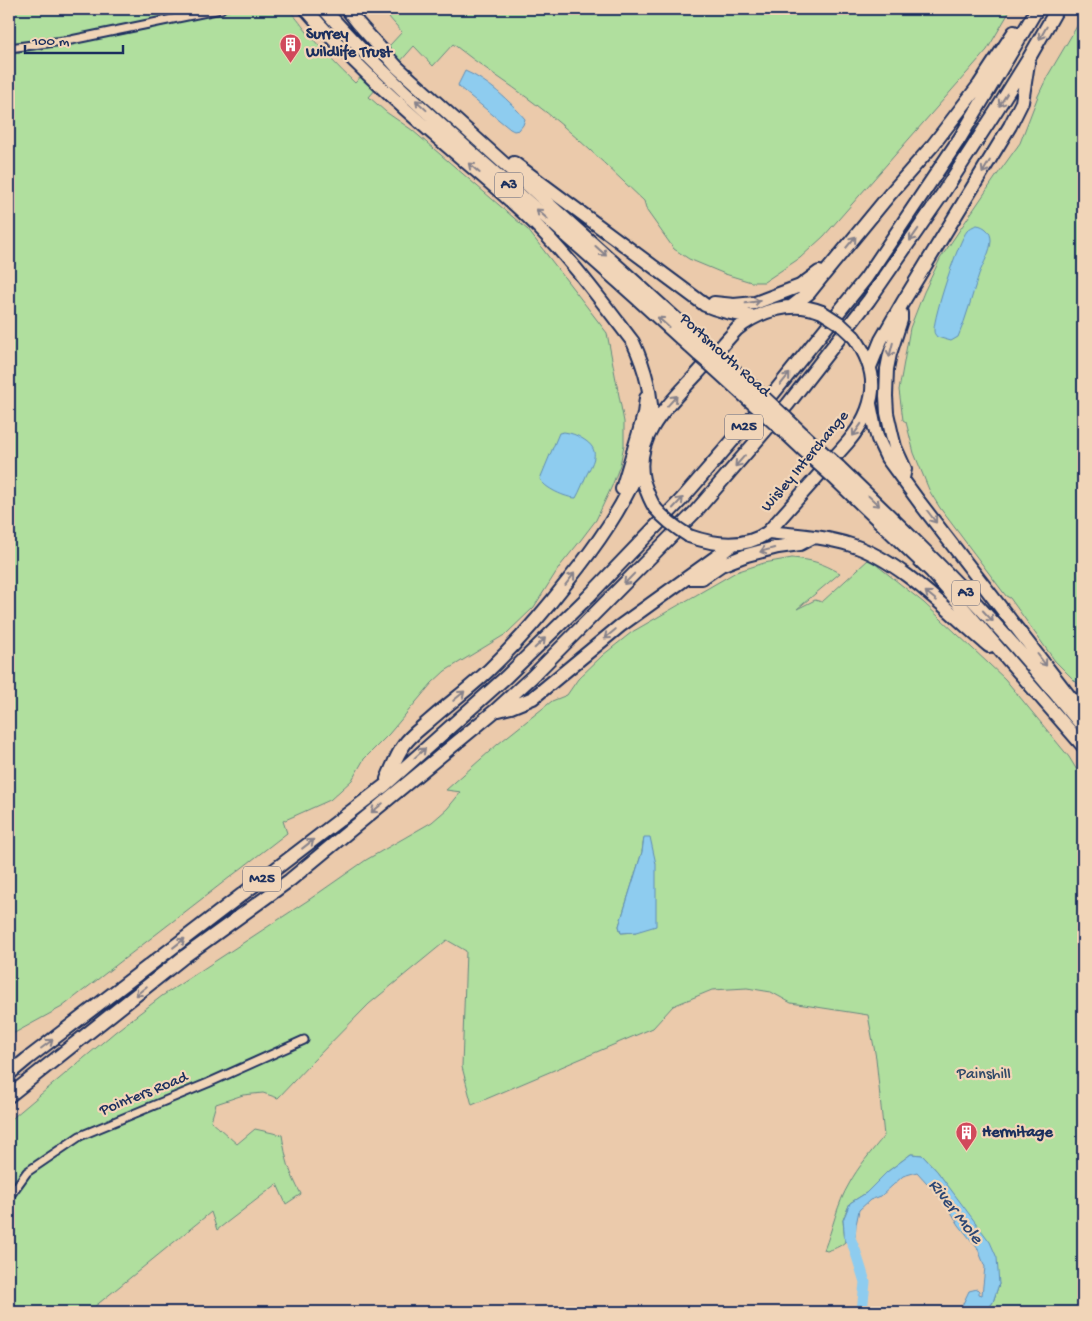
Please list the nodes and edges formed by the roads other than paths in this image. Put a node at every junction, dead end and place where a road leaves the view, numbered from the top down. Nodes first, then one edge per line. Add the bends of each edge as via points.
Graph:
1 (221, 9) edge
2 (324, 9) edge
3 (347, 9) edge
4 (1057, 9) edge
5 (306, 10) edge
6 (1036, 10) edge
7 (9, 48) edge
8 (1029, 58) junction
9 (488, 148) junction
10 (829, 268) junction
11 (903, 302) junction
12 (705, 305) junction
13 (791, 307) junction
14 (754, 317) junction
15 (703, 350) junction
16 (870, 367) junction
17 (648, 386) junction
18 (870, 404) junction
19 (652, 426) junction
20 (641, 464) junction
21 (835, 472) junction
22 (903, 478) junction
23 (611, 522) junction
24 (768, 532) junction
25 (813, 536) junction
26 (734, 544) junction
27 (687, 579) junction
28 (1021, 674) junction
29 (496, 710) junction
30 (1083, 714) edge
31 (1083, 727) edge
32 (1083, 746) edge
33 (384, 786) junction
34 (304, 1040) dead end
35 (9, 1074) edge
36 (9, 1096) edge
37 (9, 1197) edge

1 - 7 street via 71,40
15 -> 2 highway, Portsmouth Road / A3 via 448,131 372,60
3 - 9 highway, Portsmouth Road / A3 via 397,67
4 -> 8 highway, M25
17 -> 5 highway, A3 via 633,342 560,250 530,218 354,62
10 -> 6 highway, M25 via 980,85 1020,22
33 -> 6 highway, M25 via 506,677 588,597 681,500 772,396 866,278 960,138
8 -> 11 highway, M25 via 1022,102 997,149
8 -> 29 highway, M25 via 869,300 788,404 696,511
9 - 12 highway, A3 via 534,176
9 -> 15 highway, Portsmouth Road / A3
12 -> 10 highway, M25 via 716,302 755,303 800,286
10 - 13 highway, M25
11 - 16 highway, M25
11 -> 22 highway, M25 via 887,369 886,396 892,435 905,468
12 - 14 highway, A3
13 - 14 highway, Wisley Interchange via 777,308
13 - 16 highway, Wisley Interchange, bridge via 822,312 839,323 859,344
19 -> 14 highway, Wisley Interchange via 737,329
15 - 21 highway, Portsmouth Road / A3, bridge
16 - 18 highway, Wisley Interchange
17 - 19 highway, A3
17 - 23 highway, M25 via 640,429
18 - 22 highway, A3 via 880,444
18 -> 24 highway, Wisley Interchange via 859,429
19 - 20 highway, Wisley Interchange
20 - 23 highway
20 - 26 highway, Wisley Interchange, bridge via 652,503 669,523 689,536
21 - 28 highway, Portsmouth Road / A3 via 932,572
21 -> 31 highway, Portsmouth Road / A3 via 905,530 994,622
22 -> 30 highway, A3
33 -> 23 highway, M25 via 403,745 476,682 537,620
24 - 25 highway, A3
24 - 26 highway, Wisley Interchange via 756,539
25 -> 27 highway, M25 via 800,544 734,559 702,578
28 -> 25 highway, A3 via 943,606 882,559 851,545
26 - 27 highway, M25
27 -> 29 highway, M25 via 620,626 533,698
28 - 32 highway, Portsmouth Road / A3
29 -> 36 highway, M25 via 290,880 185,956
35 -> 33 highway, M25
34 - 37 street, Pointers Road via 208,1084 80,1136 26,1172

